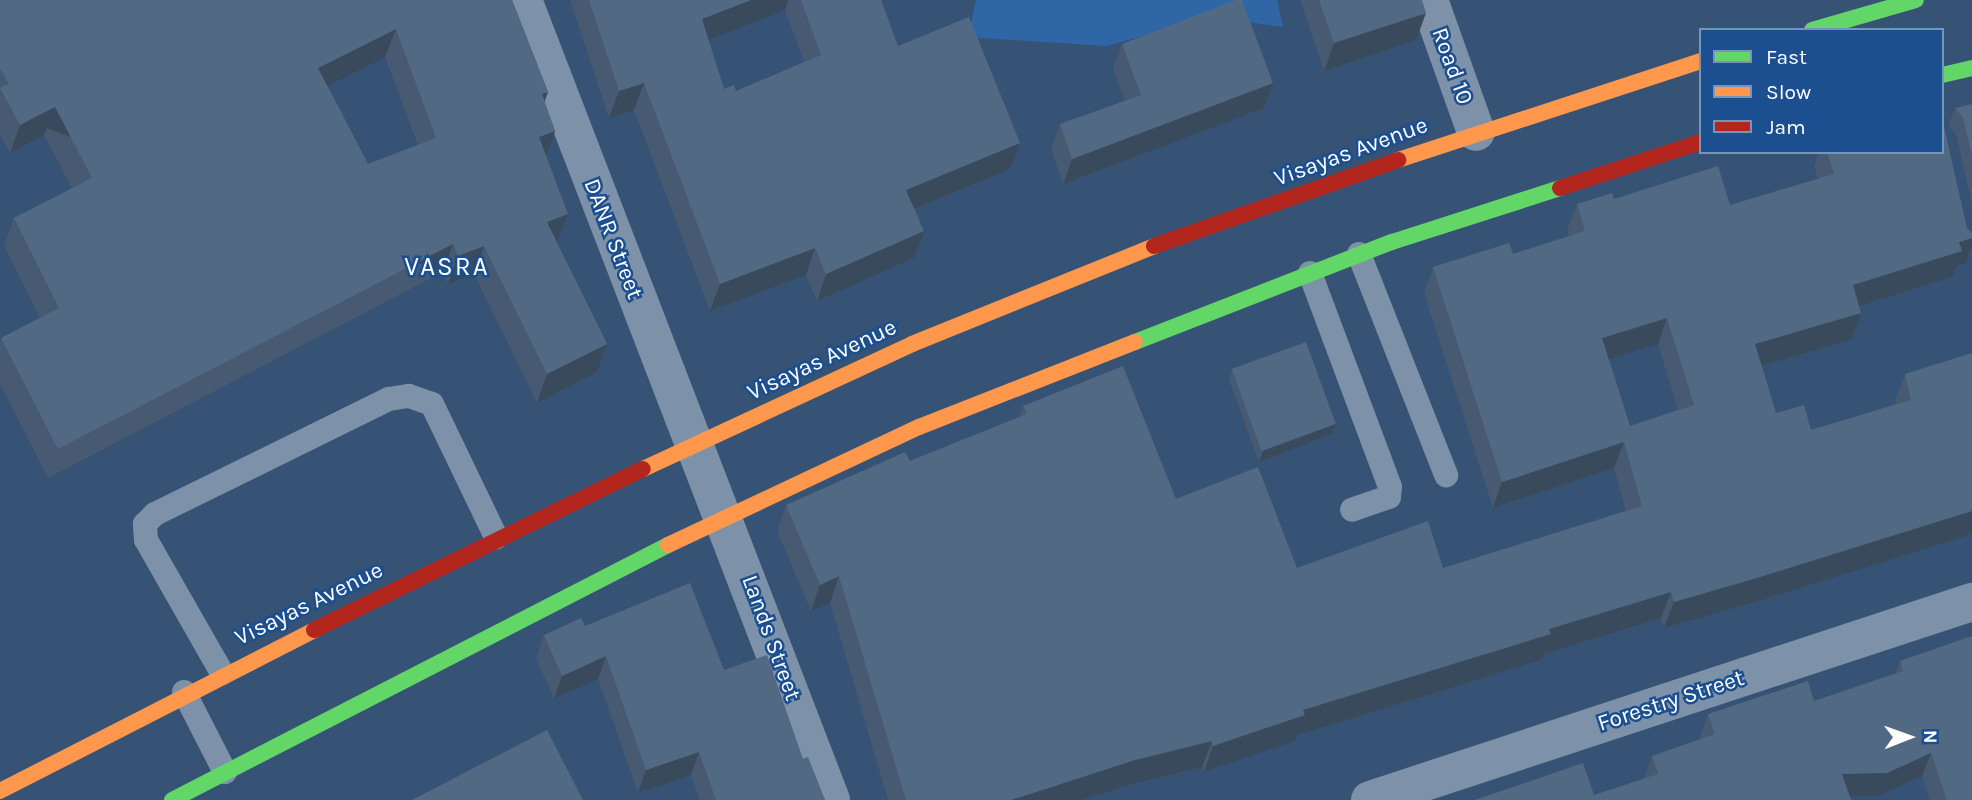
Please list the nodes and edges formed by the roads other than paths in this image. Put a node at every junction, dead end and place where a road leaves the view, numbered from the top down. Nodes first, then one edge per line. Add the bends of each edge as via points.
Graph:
1 (523, 0) edge
2 (1429, 0) edge
3 (1916, 0) edge
4 (1819, 28) edge
5 (1699, 62) edge
6 (1972, 68) edge
7 (1944, 75) edge
8 (1476, 132) junction
9 (1699, 143) edge
10 (1359, 254) junction
11 (1310, 273) junction
12 (700, 460) junction
13 (1446, 475) dead end
14 (1352, 510) dead end
15 (726, 515) junction
16 (496, 537) junction
17 (1972, 602) edge
18 (222, 673) junction
19 (184, 692) junction
20 (225, 772) junction
21 (0, 791) edge
22 (174, 799) edge
23 (831, 800) edge
24 (1370, 800) edge

1 - 12 street, DANR Street
2 - 8 street, Road 10
3 - 4 main road
5 - 8 main road, Visayas Avenue
6 - 7 main road
8 - 12 main road, Visayas Avenue via 1045,288
9 - 10 main road
10 - 11 main road
10 - 13 lane
11 - 14 lane via 1390,487 1389,497
11 - 15 main road via 919,427
12 - 15 street, Lands Street
12 - 16 main road, Visayas Avenue
15 - 20 main road
15 - 23 street, Lands Street
16 - 18 main road, Visayas Avenue
16 - 18 lane via 432,404 409,396 390,399 155,514 145,524 146,540
17 - 24 street, Forestry Street
18 - 19 main road, Visayas Avenue
19 - 20 lane
19 - 21 main road, Visayas Avenue
20 - 22 main road

